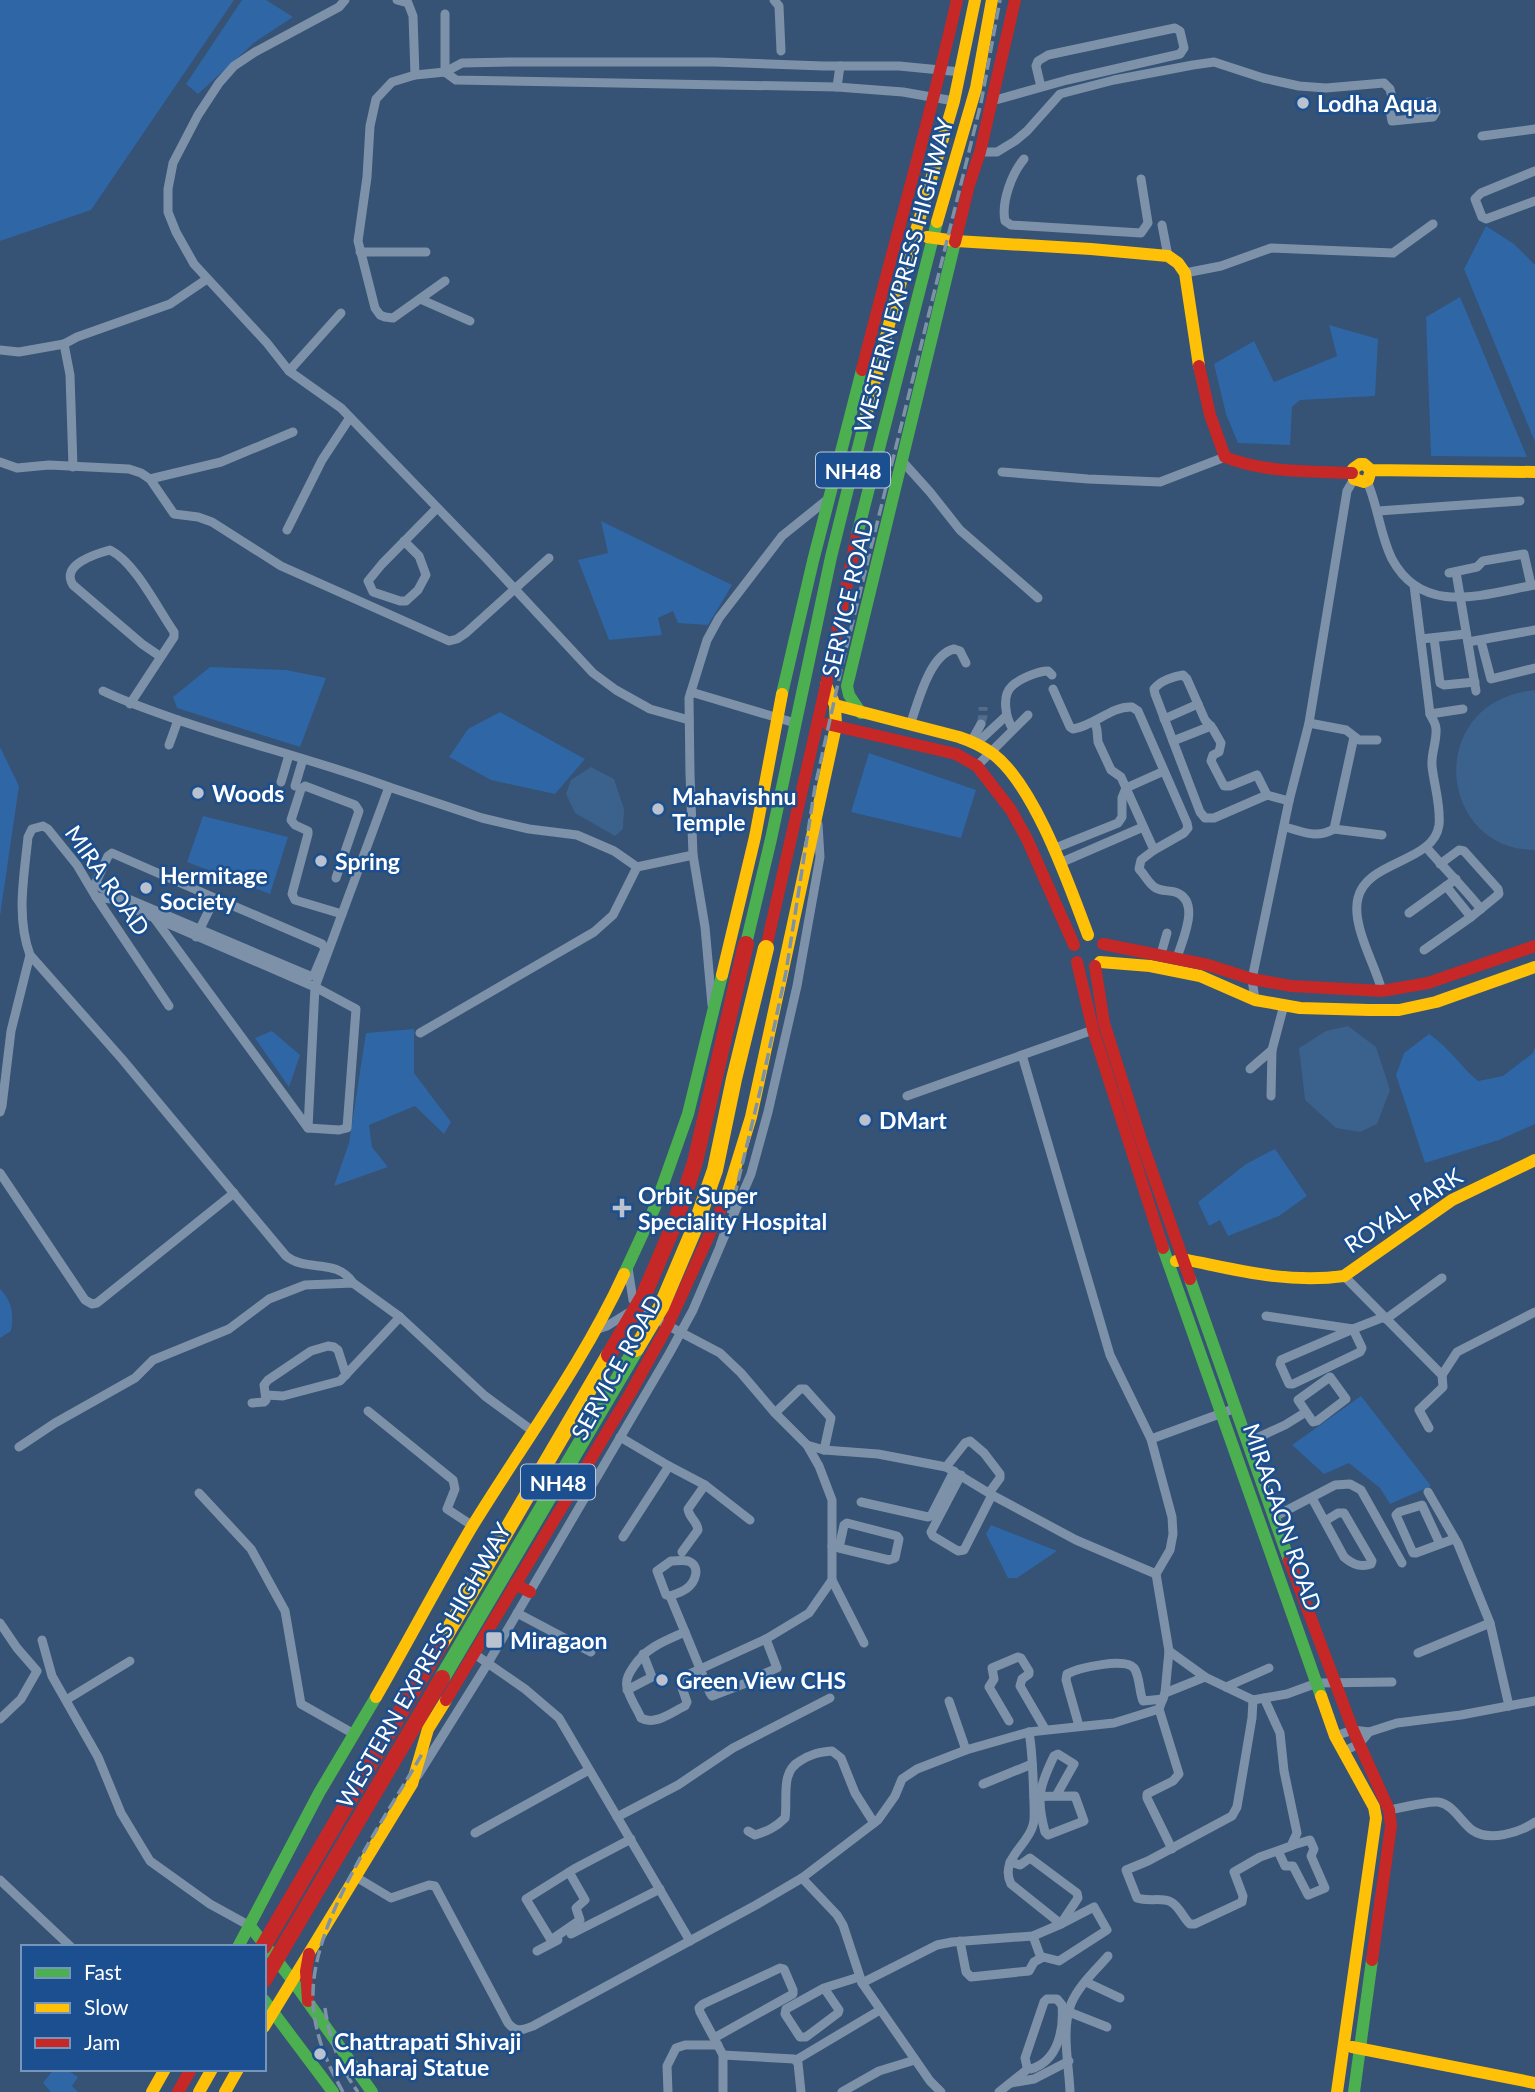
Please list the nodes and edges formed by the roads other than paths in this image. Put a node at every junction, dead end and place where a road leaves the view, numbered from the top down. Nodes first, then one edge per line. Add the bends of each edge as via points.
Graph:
1 (345, 0) edge
2 (397, 0) edge
3 (774, 0) edge
4 (957, 0) edge
5 (975, 0) edge
6 (992, 0) edge
7 (1015, 0) edge
8 (413, 1) edge
9 (445, 14) dead end
10 (780, 51) junction
11 (540, 62) junction
12 (579, 62) junction
13 (774, 65) junction
14 (785, 65) junction
15 (840, 66) junction
16 (941, 70) junction
17 (445, 72) junction
18 (961, 72) junction
19 (415, 75) junction
20 (539, 81) junction
21 (576, 81) junction
22 (837, 87) junction
23 (1041, 87) junction
24 (935, 97) junction
25 (954, 101) junction
26 (992, 102) junction
27 (1394, 106) junction
28 (1535, 129) edge
29 (1482, 136) dead end
30 (980, 152) junction
31 (1024, 159) dead end
32 (1535, 171) edge
33 (1141, 179) dead end
34 (1535, 201) edge
35 (1433, 224) dead end
36 (1162, 225) dead end
37 (1076, 230) junction
38 (915, 235) junction
39 (933, 238) junction
40 (956, 241) junction
41 (1075, 248) junction
42 (360, 252) junction
43 (426, 252) dead end
44 (1168, 256) junction
45 (1185, 272) junction
46 (207, 279) junction
47 (445, 281) dead end
48 (420, 299) junction
49 (341, 313) dead end
50 (470, 321) dead end
51 (64, 344) junction
52 (0, 351) edge
53 (289, 371) junction
54 (349, 419) junction
55 (293, 432) dead end
56 (1225, 457) junction
57 (0, 462) edge
58 (903, 462) junction
59 (74, 467) junction
60 (1002, 472) dead end
61 (1535, 472) edge
62 (1361, 476) junction
63 (150, 479) junction
64 (830, 498) junction
65 (1520, 501) dead end
66 (438, 508) junction
67 (1378, 511) junction
68 (287, 530) dead end
69 (404, 541) junction
70 (1529, 549) dead end
71 (549, 558) dead end
72 (1533, 559) edge
73 (1414, 585) junction
74 (1534, 585) edge
75 (514, 588) junction
76 (1038, 598) dead end
77 (1461, 598) junction
78 (1535, 632) edge
79 (1434, 638) junction
80 (1421, 639) junction
81 (1468, 641) junction
82 (1482, 645) junction
83 (161, 657) junction
84 (966, 663) dead end
85 (1535, 668) edge
86 (1052, 674) dead end
87 (825, 685) junction
88 (1053, 689) dead end
89 (103, 691) dead end
90 (691, 692) junction
91 (130, 704) junction
92 (1198, 704) junction
93 (835, 705) junction
94 (1463, 709) dead end
95 (861, 713) junction
96 (1430, 714) junction
97 (1028, 715) dead end
98 (1006, 716) junction
99 (777, 718) junction
100 (1164, 719) junction
101 (178, 720) junction
102 (689, 720) junction
103 (816, 722) junction
104 (1095, 722) junction
105 (795, 723) junction
106 (1309, 723) junction
107 (981, 724) tunnel mouth
108 (910, 725) junction
109 (836, 726) junction
110 (1211, 726) junction
111 (1013, 729) junction
112 (1354, 737) junction
113 (1377, 740) dead end
114 (1173, 741) junction
115 (169, 745) dead end
116 (979, 746) junction
117 (289, 755) junction
118 (303, 759) junction
119 (976, 766) junction
120 (1164, 771) junction
121 (281, 782) dead end
122 (295, 786) dead end
123 (389, 787) junction
124 (1126, 788) junction
125 (1267, 795) junction
126 (1289, 801) junction
127 (1143, 827) junction
128 (1285, 827) junction
129 (1334, 829) junction
130 (1382, 835) dead end
131 (1426, 847) junction
132 (1154, 850) junction
133 (694, 855) junction
134 (1056, 856) junction
135 (1440, 864) junction
136 (637, 867) junction
137 (336, 878) dead end
138 (1456, 879) junction
139 (1446, 886) junction
140 (96, 897) junction
141 (215, 898) junction
142 (1481, 909) junction
143 (1409, 913) dead end
144 (342, 914) junction
145 (1471, 917) junction
146 (155, 919) junction
147 (198, 933) junction
148 (1167, 933) dead end
149 (1088, 935) junction
150 (1103, 944) junction
151 (1074, 945) junction
152 (1535, 946) edge
153 (1424, 950) dead end
154 (30, 955) junction
155 (1169, 956) junction
156 (1077, 962) junction
157 (1098, 964) junction
158 (1535, 967) edge
159 (1252, 979) junction
160 (315, 988) junction
161 (1374, 990) junction
162 (1255, 999) junction
163 (1284, 1005) junction
164 (169, 1006) dead end
165 (1365, 1010) junction
166 (713, 1016) junction
167 (1093, 1030) junction
168 (420, 1033) dead end
169 (1272, 1050) junction
170 (1022, 1055) junction
171 (1250, 1069) dead end
172 (907, 1096) dead end
173 (1271, 1096) dead end
174 (0, 1112) edge
175 (308, 1128) junction
176 (1535, 1160) edge
177 (0, 1173) edge
178 (234, 1193) junction
179 (1175, 1261) junction
180 (628, 1268) junction
181 (1344, 1276) junction
182 (1442, 1278) dead end
183 (353, 1283) junction
184 (1535, 1312) edge
185 (647, 1316) junction
186 (1266, 1316) dead end
187 (400, 1317) junction
188 (1385, 1318) junction
189 (675, 1329) junction
190 (1353, 1329) junction
191 (595, 1330) junction
192 (1442, 1374) junction
193 (346, 1375) junction
194 (266, 1395) junction
195 (637, 1396) junction
196 (252, 1403) dead end
197 (368, 1411) dead end
198 (1229, 1411) junction
199 (1306, 1412) junction
200 (775, 1413) junction
201 (1429, 1428) dead end
202 (534, 1432) junction
203 (620, 1437) junction
204 (1151, 1439) junction
205 (1248, 1442) junction
206 (807, 1445) junction
207 (19, 1447) dead end
208 (824, 1450) junction
209 (669, 1466) junction
210 (954, 1471) junction
211 (705, 1485) junction
212 (1428, 1492) dead end
213 (199, 1493) dead end
214 (991, 1494) junction
215 (1312, 1498) junction
216 (860, 1503) dead end
217 (1274, 1517) junction
218 (750, 1520) dead end
219 (1325, 1521) junction
220 (473, 1526) junction
221 (623, 1537) dead end
222 (1454, 1539) junction
223 (1440, 1544) junction
224 (836, 1547) junction
225 (682, 1552) dead end
226 (1402, 1563) dead end
227 (1156, 1574) junction
228 (832, 1580) junction
229 (522, 1588) junction
230 (670, 1596) junction
231 (517, 1613) junction
232 (0, 1623) edge
233 (1490, 1623) junction
234 (685, 1632) junction
235 (766, 1639) junction
236 (42, 1640) dead end
237 (864, 1643) dead end
238 (1169, 1651) junction
239 (591, 1652) dead end
240 (473, 1653) junction
241 (1418, 1653) dead end
242 (643, 1654) junction
243 (130, 1661) dead end
244 (488, 1663) junction
245 (700, 1668) junction
246 (1269, 1668) dead end
247 (759, 1676) dead end
248 (1205, 1677) junction
249 (1392, 1682) dead end
250 (746, 1683) dead end
251 (1317, 1684) junction
252 (1334, 1684) junction
253 (1226, 1687) junction
254 (627, 1690) junction
255 (830, 1698) dead end
256 (1264, 1698) junction
257 (66, 1700) junction
258 (1162, 1700) junction
259 (1253, 1700) junction
260 (949, 1701) dead end
261 (1535, 1701) edge
262 (1509, 1706) junction
263 (0, 1719) edge
264 (1009, 1721) dead end
265 (1079, 1726) junction
266 (1045, 1729) junction
267 (1029, 1732) junction
268 (354, 1734) junction
269 (1361, 1735) junction
270 (1335, 1736) junction
271 (966, 1749) junction
272 (1344, 1751) junction
273 (1032, 1764) junction
274 (589, 1770) junction
275 (412, 1784) junction
276 (983, 1784) dead end
277 (1056, 1796) junction
278 (1037, 1797) junction
279 (1389, 1810) junction
280 (617, 1817) junction
281 (1535, 1822) edge
282 (874, 1823) junction
283 (748, 1832) dead end
284 (475, 1833) dead end
285 (631, 1839) junction
286 (1291, 1846) junction
287 (1172, 1849) junction
288 (1278, 1851) junction
289 (1010, 1862) junction
290 (569, 1872) junction
291 (356, 1877) junction
292 (802, 1878) junction
293 (0, 1880) edge
294 (660, 1889) junction
295 (1061, 1924) junction
296 (250, 1926) junction
297 (1032, 1936) junction
298 (691, 1941) junction
299 (960, 1941) junction
300 (69, 1945) edge
301 (239, 1945) edge
302 (264, 1945) edge
303 (265, 1945) edge
304 (266, 1946) edge
305 (537, 1951) dead end
306 (309, 1954) junction
307 (1108, 1956) dead end
308 (1041, 1958) junction
309 (266, 1977) edge
310 (860, 1980) junction
311 (293, 1981) junction
312 (1086, 1983) junction
313 (824, 1988) junction
314 (1120, 1998) dead end
315 (308, 2001) junction
316 (269, 2006) edge
317 (880, 2010) junction
318 (1069, 2012) junction
319 (1107, 2027) dead end
320 (716, 2041) junction
321 (1352, 2047) junction
322 (723, 2055) junction
323 (796, 2060) junction
324 (915, 2060) junction
325 (1069, 2061) junction
326 (1029, 2068) junction
327 (164, 2071) edge
328 (190, 2071) edge
329 (211, 2071) edge
330 (237, 2071) edge
331 (930, 2081) junction
332 (1011, 2083) junction
333 (1535, 2083) edge
334 (370, 2091) edge
335 (152, 2092) edge
336 (178, 2092) edge
337 (199, 2092) edge
338 (225, 2092) edge
339 (333, 2092) edge
340 (668, 2092) edge
341 (723, 2092) edge
342 (801, 2092) edge
343 (842, 2092) edge
344 (928, 2092) edge
345 (942, 2092) edge
346 (999, 2092) edge
347 (1070, 2092) edge
348 (1337, 2092) edge
349 (1353, 2092) edge

1 - 46 street via 234,66 198,115 173,163 167,212
2 - 8 street
3 - 10 street via 779,6
4 - 16 main road
5 - 18 main road, WESTERN EXPRESS HIGHWAY / NH48
6 - 39 main road, WESTERN EXPRESS HIGHWAY / NH48 via 976,88
7 - 26 main road, SERVICE ROAD
8 - 19 street
9 - 17 street
10 - 13 street
10 - 14 street
11 - 12 street
11 - 17 street via 462,63
11 - 20 street
12 - 13 street
12 - 21 street
13 - 14 street
14 - 15 street
15 - 16 street
15 - 22 street
16 - 18 street
16 - 24 main road
17 - 19 street
17 - 20 street via 456,80
18 - 25 main road, WESTERN EXPRESS HIGHWAY / NH48
19 - 42 street via 392,82 376,99
20 - 21 street
21 - 22 street
22 - 24 street
23 - 23 street via 1180,54 1184,50 1180,31 1175,28 1048,55 1036,66
23 - 26 street
24 - 25 street
24 - 64 main road
25 - 38 main road, WESTERN EXPRESS HIGHWAY / NH48
26 - 30 main road, SERVICE ROAD
27 - 27 street via 1430,102 1436,112 1433,117 1395,122 1390,110
27 - 30 street via 1387,83 1300,86 1214,62 1060,94 1015,141 997,152
28 - 29 street
30 - 40 main road, SERVICE ROAD
31 - 37 street via 1011,180 1005,220 1011,225
32 - 34 street via 1475,199 1486,219
33 - 37 street via 1148,223 1141,233
35 - 45 street via 1393,253 1271,248 1221,266
36 - 44 street
37 - 41 street
38 - 39 main road
38 - 105 main road, WESTERN EXPRESS HIGHWAY / NH48 via 831,557
39 - 40 main road
39 - 87 main road, WESTERN EXPRESS HIGHWAY / NH48 via 851,560
40 - 41 main road
40 - 58 main road, SERVICE ROAD
41 - 44 main road
42 - 43 street
42 - 48 street via 380,315 393,317
44 - 45 main road
45 - 56 main road via 1202,376
46 - 51 street via 170,304
46 - 53 street
47 - 48 street
48 - 50 street
49 - 53 street
51 - 52 street
51 - 59 street
53 - 54 street via 341,408
54 - 66 street
54 - 68 street via 322,460
55 - 63 street via 221,462
56 - 60 street via 1160,482
56 - 62 main road via 1277,469
57 - 59 street via 17,468
58 - 76 street via 960,530
58 - 95 main road, SERVICE ROAD via 847,686
59 - 63 street via 129,470
61 - 62 main road via 1409,468
62 - 67 street
62 - 106 street via 1347,491
63 - 75 street via 174,514 212,522 281,566 449,641 466,633
64 - 90 street via 782,536 719,618 707,639
64 - 99 main road
65 - 67 street
66 - 69 street
66 - 75 street
67 - 73 street via 1392,559
69 - 69 street via 368,581 373,592 400,601 418,590 426,575 419,556
70 - 72 street
71 - 75 street
72 - 74 street
73 - 77 street
73 - 80 street
74 - 77 street
74 - 77 street via 1524,554 1483,561 1452,573
75 - 102 street via 593,673 615,690 650,709
77 - 81 street
78 - 81 street
78 - 82 street
79 - 80 street
79 - 81 street
79 - 81 street via 1444,685 1476,686
80 - 96 street
81 - 82 street
82 - 85 street via 1491,679
83 - 83 street via 174,632 134,573 110,550 85,557 69,573 73,585
83 - 91 street
84 - 108 street via 954,649 941,655
86 - 98 street via 1041,671 1013,685 1007,694
87 - 93 main road
87 - 103 main road, WESTERN EXPRESS HIGHWAY / NH48
88 - 104 street via 1070,727
89 - 91 street
90 - 99 street
90 - 102 street
91 - 101 street
92 - 100 street
92 - 100 street via 1187,679 1177,676 1154,689
92 - 110 street
93 - 95 main road
93 - 109 main road, SERVICE ROAD
94 - 96 street
95 - 108 main road
96 - 131 street via 1436,725 1432,752 1439,827
97 - 111 street
98 - 111 street
98 - 116 street
99 - 105 street
99 - 166 main road
100 - 114 street
101 - 115 street
101 - 117 street
102 - 133 street
103 - 109 main road
103 - 309 main road, WESTERN EXPRESS HIGHWAY / NH48, bridge via 715,1170 660,1307
104 - 120 street via 1118,708 1138,711
104 - 124 street via 1111,770
105 - 302 main road, WESTERN EXPRESS HIGHWAY / NH48, bridge via 695,1162 643,1297
106 - 112 street via 1346,730
106 - 126 street
107 - 116 street
108 - 116 main road
109 - 119 main road via 956,754
109 - 189 main road, SERVICE ROAD via 765,1090 751,1117 724,1206
110 - 114 street
110 - 125 street via 1221,743 1212,761 1224,786 1257,775
111 - 116 street
112 - 113 street
112 - 129 street
114 - 125 street via 1205,818
116 - 119 street
116 - 134 main road via 1017,780
117 - 118 street
117 - 121 street
118 - 122 street
118 - 123 street
119 - 151 main road via 1027,839
120 - 124 street
120 - 132 street via 1188,828
123 - 136 street via 482,818 577,835
123 - 144 street
124 - 127 street
124 - 134 street via 1118,823
125 - 126 street
126 - 128 street
127 - 132 street
127 - 134 street
128 - 129 street via 1316,835
128 - 159 street
129 - 130 street
131 - 135 street
131 - 161 street via 1373,876 1357,899
132 - 155 street via 1141,860 1139,869 1152,886 1182,895 1189,908
133 - 136 street
133 - 166 street
134 - 149 main road
135 - 138 street
135 - 142 street via 1464,851 1499,891
136 - 168 street via 613,915 594,932
137 - 144 street via 359,811 355,805 305,786 291,820 308,831 293,898
138 - 139 street
138 - 142 street
139 - 143 street
139 - 145 street
140 - 146 street
140 - 154 street, MIRA ROAD via 48,829 32,829 21,899
140 - 164 street, MIRA ROAD
141 - 147 street
141 - 147 street via 116,853 108,856 97,886
141 - 147 street via 322,944 325,949 314,975
142 - 145 street
144 - 160 street
145 - 153 street
146 - 147 street
146 - 175 street
147 - 160 street
148 - 155 street
149 - 150 main road
149 - 151 main road
150 - 155 main road
150 - 157 main road
151 - 156 main road
152 - 161 main road via 1428,983
154 - 174 street via 10,1031
154 - 178 street
155 - 159 main road
156 - 157 main road via 1082,966
156 - 167 main road, MIRAGAON ROAD
157 - 162 main road via 1150,966 1200,976
157 - 179 main road, MIRAGAON ROAD via 1104,1023
158 - 165 main road via 1436,1002 1399,1010
159 - 161 main road
159 - 162 street
160 - 175 street
160 - 175 street via 357,1012 346,1128
161 - 165 main road
162 - 163 main road
163 - 165 main road
163 - 169 street
166 - 180 main road via 688,1114
167 - 170 street
167 - 179 main road, MIRAGAON ROAD
169 - 171 street
169 - 173 street
170 - 172 street
170 - 204 street via 1110,1355
176 - 181 main road, ROYAL PARK via 1452,1200
177 - 178 street via 92,1304
178 - 183 street via 286,1256 343,1271
179 - 181 main road, ROYAL PARK via 1287,1278
179 - 198 main road, MIRAGAON ROAD
180 - 185 street via 631,1296
180 - 191 main road
181 - 188 street
182 - 188 street
183 - 187 street
183 - 207 street via 305,1285 269,1299 229,1329 153,1360 135,1378
184 - 192 street via 1457,1352
185 - 189 street
185 - 191 street via 628,1313
186 - 190 street
187 - 193 street
187 - 202 street via 485,1396
188 - 190 street
188 - 192 street
189 - 195 main road, SERVICE ROAD
189 - 200 street via 720,1353
190 - 190 street via 1362,1348 1357,1354 1289,1384 1281,1360
191 - 202 main road
192 - 201 street via 1443,1387 1419,1410
193 - 194 street via 323,1386 283,1396
193 - 194 street via 338,1350 317,1348 268,1380
194 - 196 street via 264,1402
195 - 203 street
195 - 229 main road, SERVICE ROAD
197 - 220 street via 453,1480 447,1509
198 - 204 street
198 - 205 main road, MIRAGAON ROAD
198 - 251 main road, MIRAGAON ROAD
199 - 199 street via 1299,1398 1332,1378 1345,1401 1315,1422
199 - 205 street
200 - 206 street
200 - 208 street via 805,1389 831,1418
202 - 220 main road
203 - 209 street
203 - 229 street
204 - 227 street via 1172,1517 1170,1550
205 - 217 main road, MIRAGAON ROAD
206 - 208 street
206 - 224 street via 830,1490
208 - 210 street via 878,1454
209 - 211 street
209 - 221 street
210 - 214 street
210 - 214 street via 970,1441 1000,1474
210 - 214 street via 933,1536 964,1550
210 - 216 street via 931,1516
211 - 218 street
211 - 225 street via 688,1509 698,1530
212 - 222 street
213 - 268 street via 251,1549 285,1611 301,1704
214 - 227 street via 1076,1540
215 - 217 street
215 - 219 street
215 - 226 street via 1343,1483 1357,1487
217 - 252 main road, MIRAGAON ROAD
219 - 219 street via 1344,1557 1363,1566 1371,1564 1346,1516 1338,1513
220 - 268 main road
222 - 223 street
222 - 233 street
223 - 223 street via 1413,1553 1396,1515 1422,1505
224 - 224 street via 892,1559 899,1539 847,1523
224 - 228 street
227 - 238 street
228 - 235 street via 809,1612
228 - 237 street
229 - 231 street
229 - 240 main road, SERVICE ROAD
230 - 230 street via 657,1571 671,1562 690,1562 695,1580
230 - 234 street
231 - 239 street
231 - 244 street
232 - 263 street via 37,1671 21,1699
233 - 241 street
233 - 262 street
234 - 242 street
234 - 245 street
235 - 245 street
235 - 247 street via 777,1668
236 - 257 street via 52,1676
238 - 248 street
238 - 258 street
240 - 244 street
240 - 275 main road, SERVICE ROAD via 428,1729
242 - 254 street via 631,1670
242 - 254 street via 652,1677
243 - 257 street
244 - 274 street via 559,1718
244 - 275 street
245 - 250 street via 712,1696
245 - 254 street via 682,1681 685,1706 651,1722 641,1718
246 - 253 street
248 - 253 street
248 - 258 street
249 - 252 street
251 - 252 street
251 - 256 street
251 - 270 main road, MIRAGAON ROAD
252 - 269 main road, MIRAGAON ROAD
253 - 259 street
255 - 280 street via 733,1748 678,1785
256 - 259 street
256 - 286 street via 1280,1733 1297,1833
257 - 296 street via 150,1861 209,1904
258 - 265 street via 1114,1723
258 - 265 street via 1143,1701 1129,1664 1073,1671 1066,1680
258 - 287 street via 1179,1774 1147,1798
259 - 287 street via 1236,1811
260 - 271 street
261 - 262 street
262 - 269 street via 1397,1723
264 - 266 street via 989,1687 994,1679 992,1668 1018,1657 1029,1671 1020,1686
265 - 266 street
266 - 267 street
267 - 271 street
267 - 273 street
268 - 296 main road
269 - 270 street
269 - 272 street
269 - 279 main road, MIRAGAON ROAD
270 - 272 main road, MIRAGAON ROAD
271 - 282 street via 902,1779
272 - 321 main road, MIRAGAON ROAD via 1376,1818
273 - 276 street
273 - 278 street
274 - 280 street
274 - 284 street
275 - 291 main road, SERVICE ROAD
277 - 278 street
277 - 278 street via 1074,1764 1058,1755
277 - 278 street via 1076,1797 1084,1821 1046,1835
278 - 289 street via 1034,1824
279 - 281 street via 1438,1802 1474,1832 1501,1836
279 - 321 main road, MIRAGAON ROAD via 1391,1826
280 - 285 street
282 - 283 street via 841,1758 832,1751 815,1752 792,1765 787,1776 785,1818 769,1830 755,1835
282 - 292 street
285 - 290 street
285 - 294 street
286 - 288 street
286 - 288 street via 1310,1840 1311,1856 1325,1888 1307,1894 1293,1866 1285,1866
287 - 288 street via 1127,1872 1137,1899 1168,1900 1190,1924 1242,1902 1234,1872
289 - 295 street via 1010,1884
289 - 295 street via 1020,1865 1030,1858 1077,1893
290 - 290 street via 526,1899 551,1940 580,1920 576,1908 585,1900
291 - 298 street via 391,1898 435,1886 508,2023 517,2031
291 - 306 main road, SERVICE ROAD
292 - 298 street
292 - 310 street via 843,1925
293 - 300 street
294 - 298 street
294 - 305 street
295 - 297 street
295 - 308 street via 1094,1907 1107,1930 1059,1961
296 - 301 main road
296 - 303 main road
297 - 299 street
297 - 308 street
299 - 308 street via 971,1977 1029,1971
299 - 310 street via 944,1943
304 - 311 main road
306 - 311 main road, SERVICE ROAD
306 - 315 main road
307 - 312 street
310 - 313 street
310 - 317 street
311 - 315 main road
311 - 316 main road, SERVICE ROAD
312 - 314 street
312 - 318 street
313 - 313 street via 784,2012 800,2037 838,2013
315 - 334 main road
316 - 339 main road
317 - 323 street
317 - 324 street
318 - 319 street
318 - 325 street
320 - 320 street via 793,1994 784,1969 699,2008
320 - 322 street
320 - 340 street via 676,2048 667,2066
321 - 333 main road
321 - 348 main road, MIRAGAON ROAD
321 - 349 main road, MIRAGAON ROAD
322 - 323 street
322 - 341 street
323 - 342 street
324 - 331 street
324 - 343 street via 879,2071
325 - 332 street via 1034,2079
325 - 347 street
326 - 326 street via 1036,2068 1056,2049 1062,2011 1057,1999 1044,2002 1025,2058
326 - 332 street
327 - 335 main road
328 - 336 main road
329 - 337 main road
330 - 338 main road
331 - 344 street
331 - 345 street
332 - 346 street

